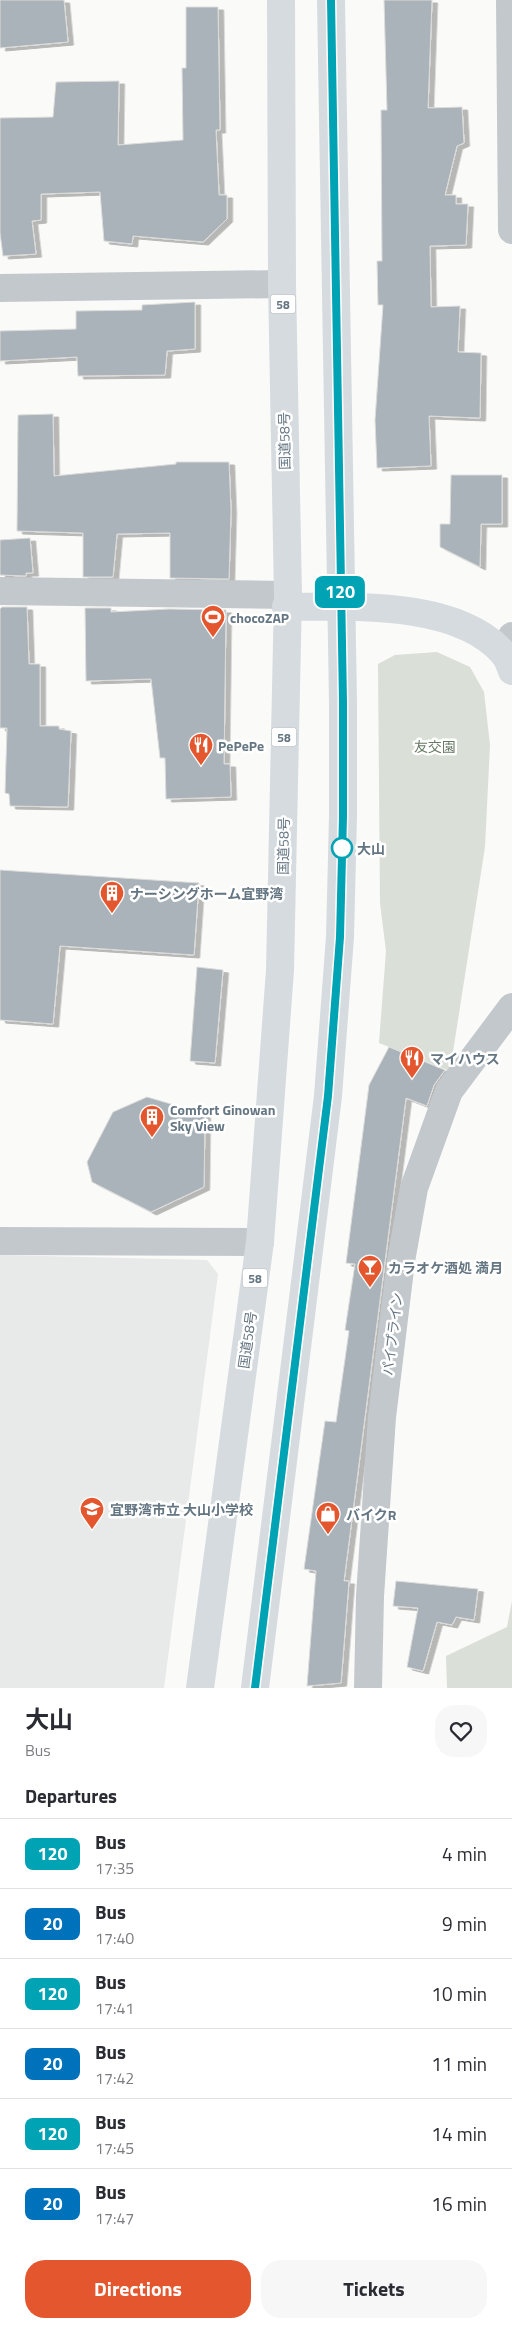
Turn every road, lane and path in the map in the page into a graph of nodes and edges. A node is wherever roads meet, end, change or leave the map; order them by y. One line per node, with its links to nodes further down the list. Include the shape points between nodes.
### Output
1 (281, 0): 5 (main road, 国道58号 / 58)
2 (331, 0): 9 (main road)
3 (510, 0): 4 (street)
4 (512, 230)
5 (282, 284): 6 (street); 8 (main road, 国道58号 / 58)
6 (0, 288)
7 (0, 591): 8 (street)
8 (287, 601): 9 (main road); 13 (main road, 国道58号 / 58, via 280,970)
9 (340, 607): 10 (main road, via 412,612 454,621); 15 (main road, via 343,816 340,937 328,1096)
10 (510, 654)
11 (512, 1007): 16 (street, パイプライン, via 449,1091 414,1188 400,1261 382,1417 370,1596)
12 (0, 1241): 13 (street)
13 (260, 1242): 14 (main road, 国道58号 / 58)
14 (200, 1688)
15 (255, 1688)
16 (368, 1688)

